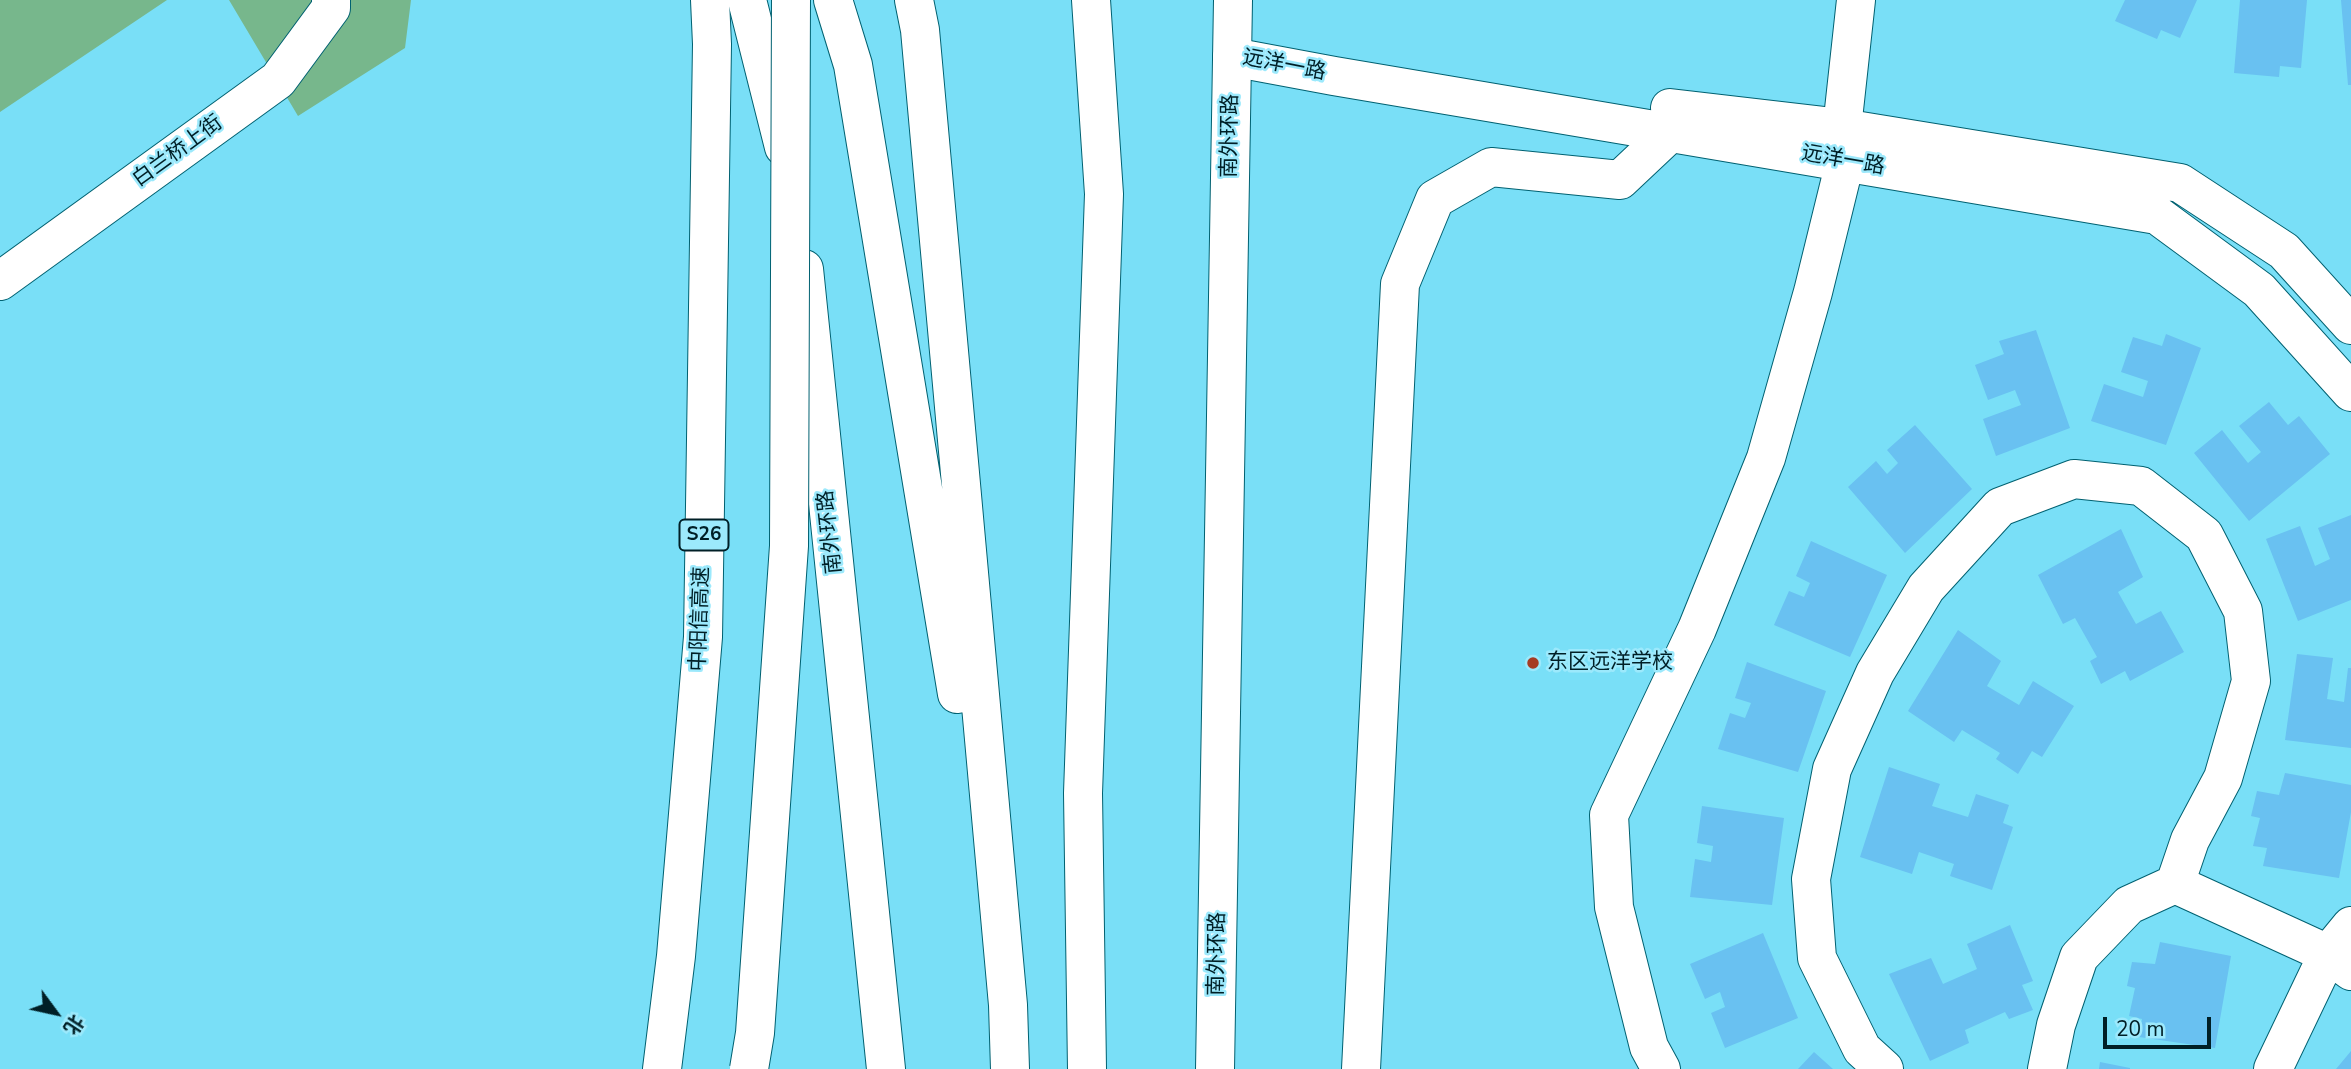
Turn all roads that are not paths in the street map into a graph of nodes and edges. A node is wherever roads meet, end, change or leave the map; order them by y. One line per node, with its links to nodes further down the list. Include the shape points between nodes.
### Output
1 (331, 0): 13 (main road, 白兰桥上街, via 331,8 278,80)
2 (710, 0): 19 (main road, 中阳信高速 / S26, via 703,637)
3 (747, 0): 21 (main road, 南外环路, via 797,199)
4 (791, 0): 20 (main road, bridge, via 789,547)
5 (834, 0): 18 (main road, via 853,65)
6 (914, 0): 18 (main road)
7 (1091, 0): 23 (main road, via 1104,194 1083,793)
8 (1233, 0): 10 (main road, 南外环路)
9 (1856, 0): 12 (main road)
10 (1232, 57): 11 (main road, 远洋一路); 12 (main road, 远洋一路); 24 (main road, 南外环路)
11 (1671, 132): 12 (main road, 远洋一路); 25 (main road, via 1620,180 1491,167 1457,186 1435,199 1400,284)
12 (1843, 145): 14 (main road, 远洋一路, via 2180,183 2284,250); 15 (main road, 远洋一路, via 2157,215 2259,290); 26 (main road, via 1813,292 1766,458 1697,629 1609,815 1614,907 1649,1047)
13 (0, 281)
14 (2351, 325)
15 (2351, 391)
16 (2175, 884): 17 (main road); 27 (main road, via 2190,840 2223,778 2251,681 2243,611 2204,535 2141,486 2074,479 2000,507 1926,588 1875,673 1832,769 1811,879 1817,958 1862,1049); 28 (main road, via 2129,905 2079,957)
17 (2343, 950): 29 (main road)
18 (1009, 1005): 22 (main road)
19 (662, 1069)
20 (749, 1069)
21 (886, 1069)
22 (1010, 1069)
23 (1087, 1069)
24 (1215, 1069)
25 (1361, 1069)
26 (1661, 1069)
27 (1884, 1069)
28 (2047, 1069)
29 (2273, 1069)

